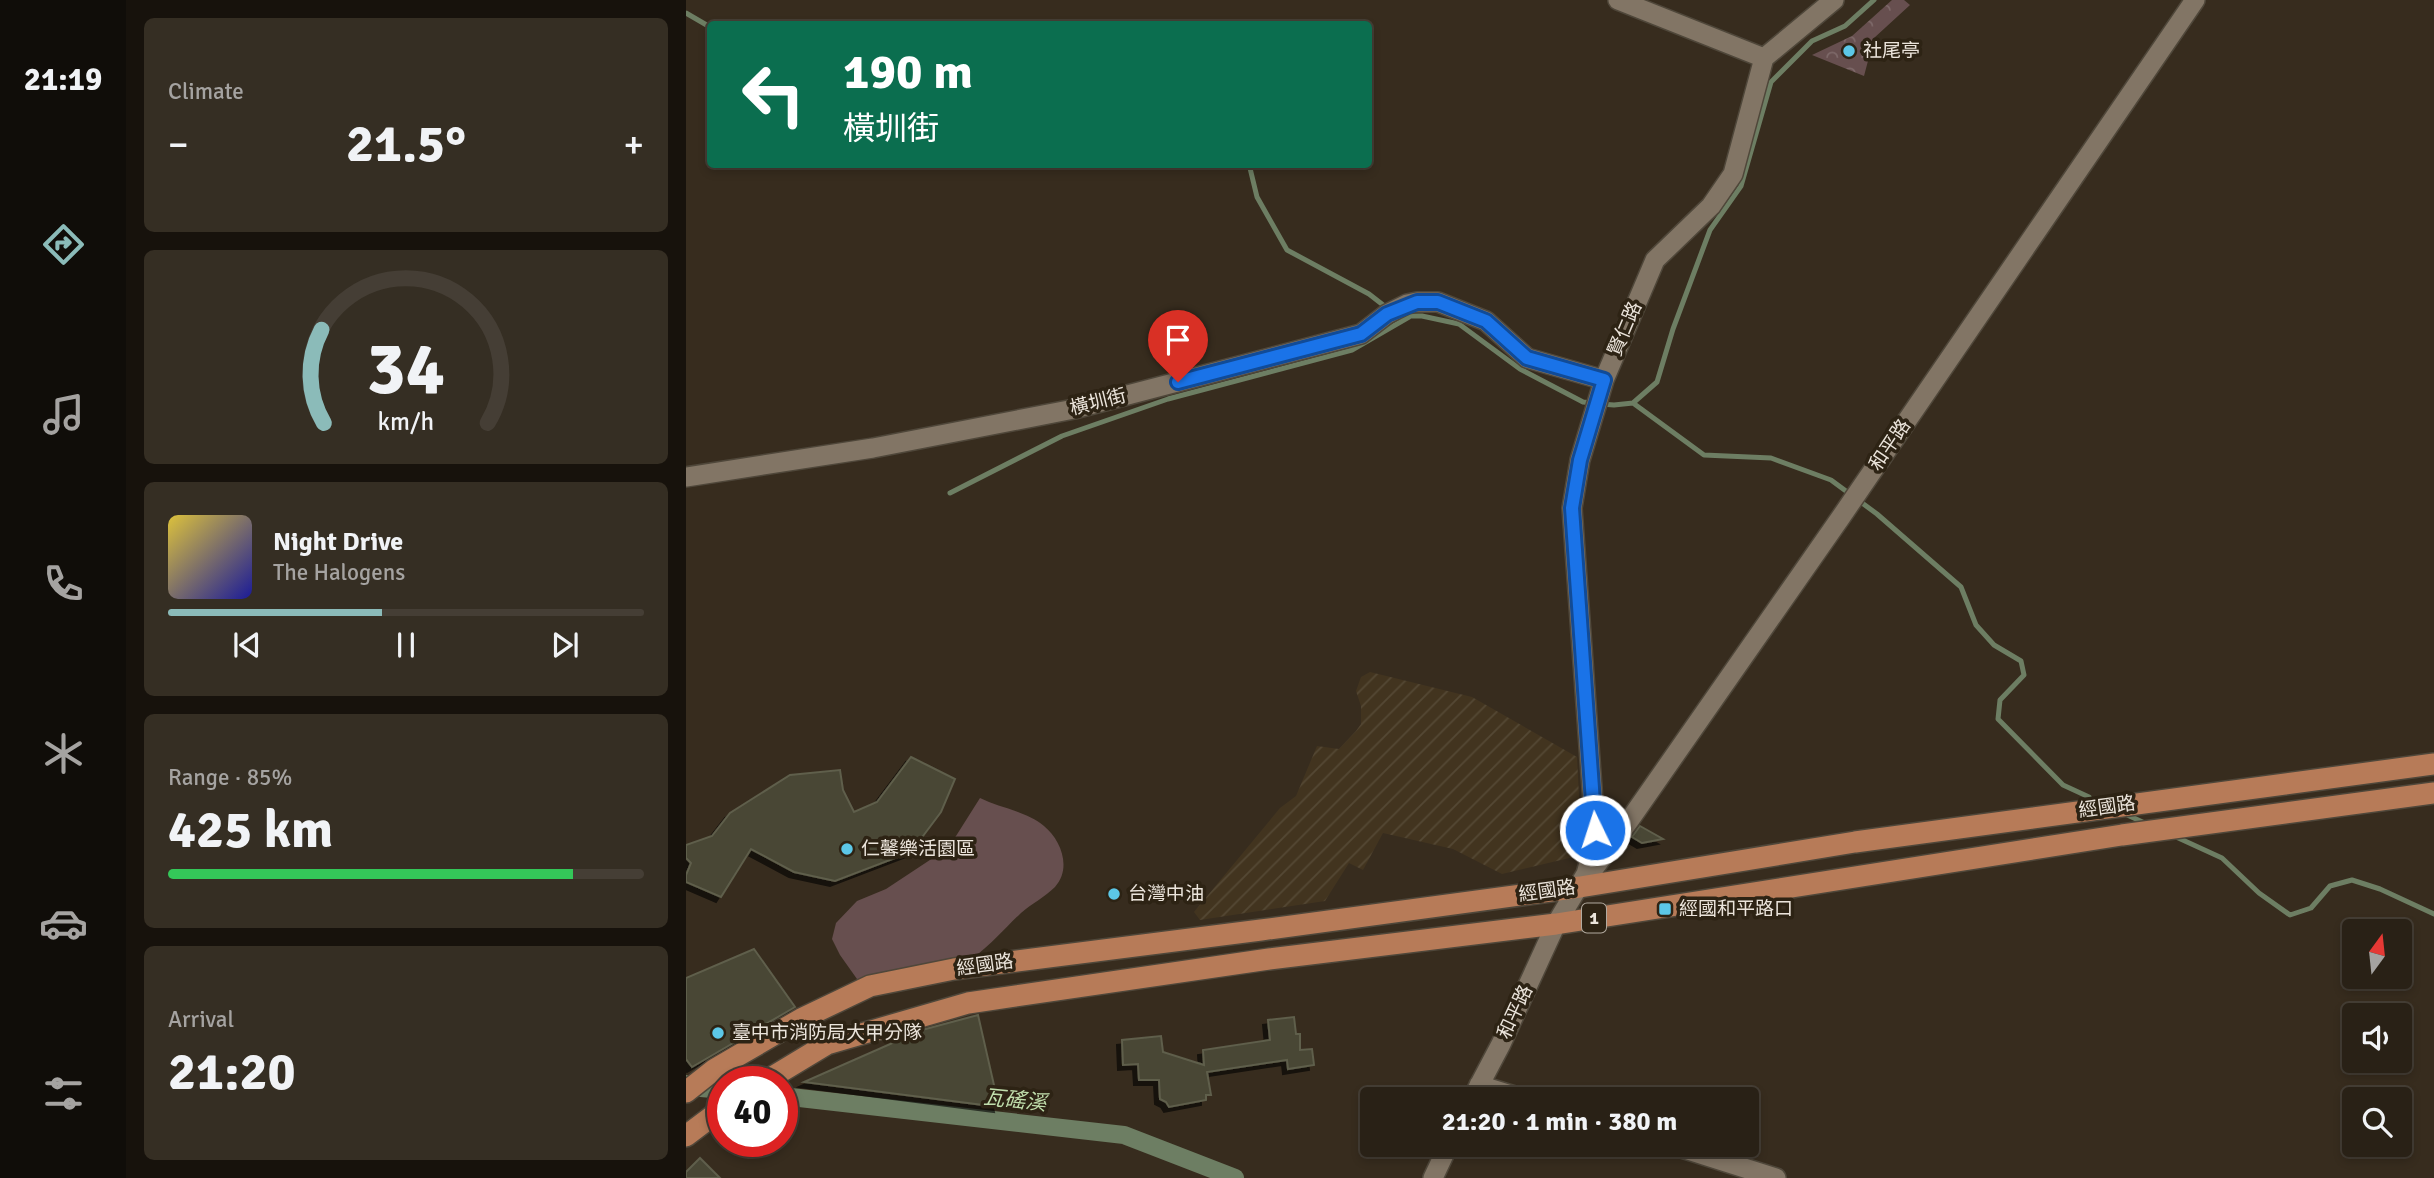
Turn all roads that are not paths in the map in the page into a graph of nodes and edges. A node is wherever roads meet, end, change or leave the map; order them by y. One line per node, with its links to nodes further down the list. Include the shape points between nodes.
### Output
1 (1618, 0): 4 (street)
2 (1834, 0): 4 (street)
3 (2195, 0): 9 (street, 和平路, via 1865,483)
4 (1764, 58): 5 (street, 賢仁路, via 1733,174 1711,206 1655,260)
5 (1604, 380): 6 (street, 橫圳街, via 1527,358 1486,321 1438,302 1417,302 1387,314 1361,334 1074,408 873,448); 9 (street, 賢仁路, via 1580,460 1572,508 1595,830)
6 (686, 477)
7 (2434, 764): 9 (main road, 經國路 / 1, via 1855,842)
8 (2434, 793): 10 (main road, 經國路 / 1, via 2122,835)
9 (1580, 887): 10 (street, 賢仁路); 13 (main road, 經國路 / 1, via 967,967 870,986 801,1019 715,1069)
10 (1556, 924): 11 (main road, 經國路 / 1, via 1269,959 968,1003 827,1044); 12 (street, 和平路)
11 (790, 1066)
12 (1478, 1087)
13 (686, 1092)
14 (707, 1120): 15 (main road)
15 (686, 1136)
16 (1443, 1157): 18 (street)
17 (1710, 1157): 19 (street)
18 (1433, 1178)
19 (1776, 1178)

